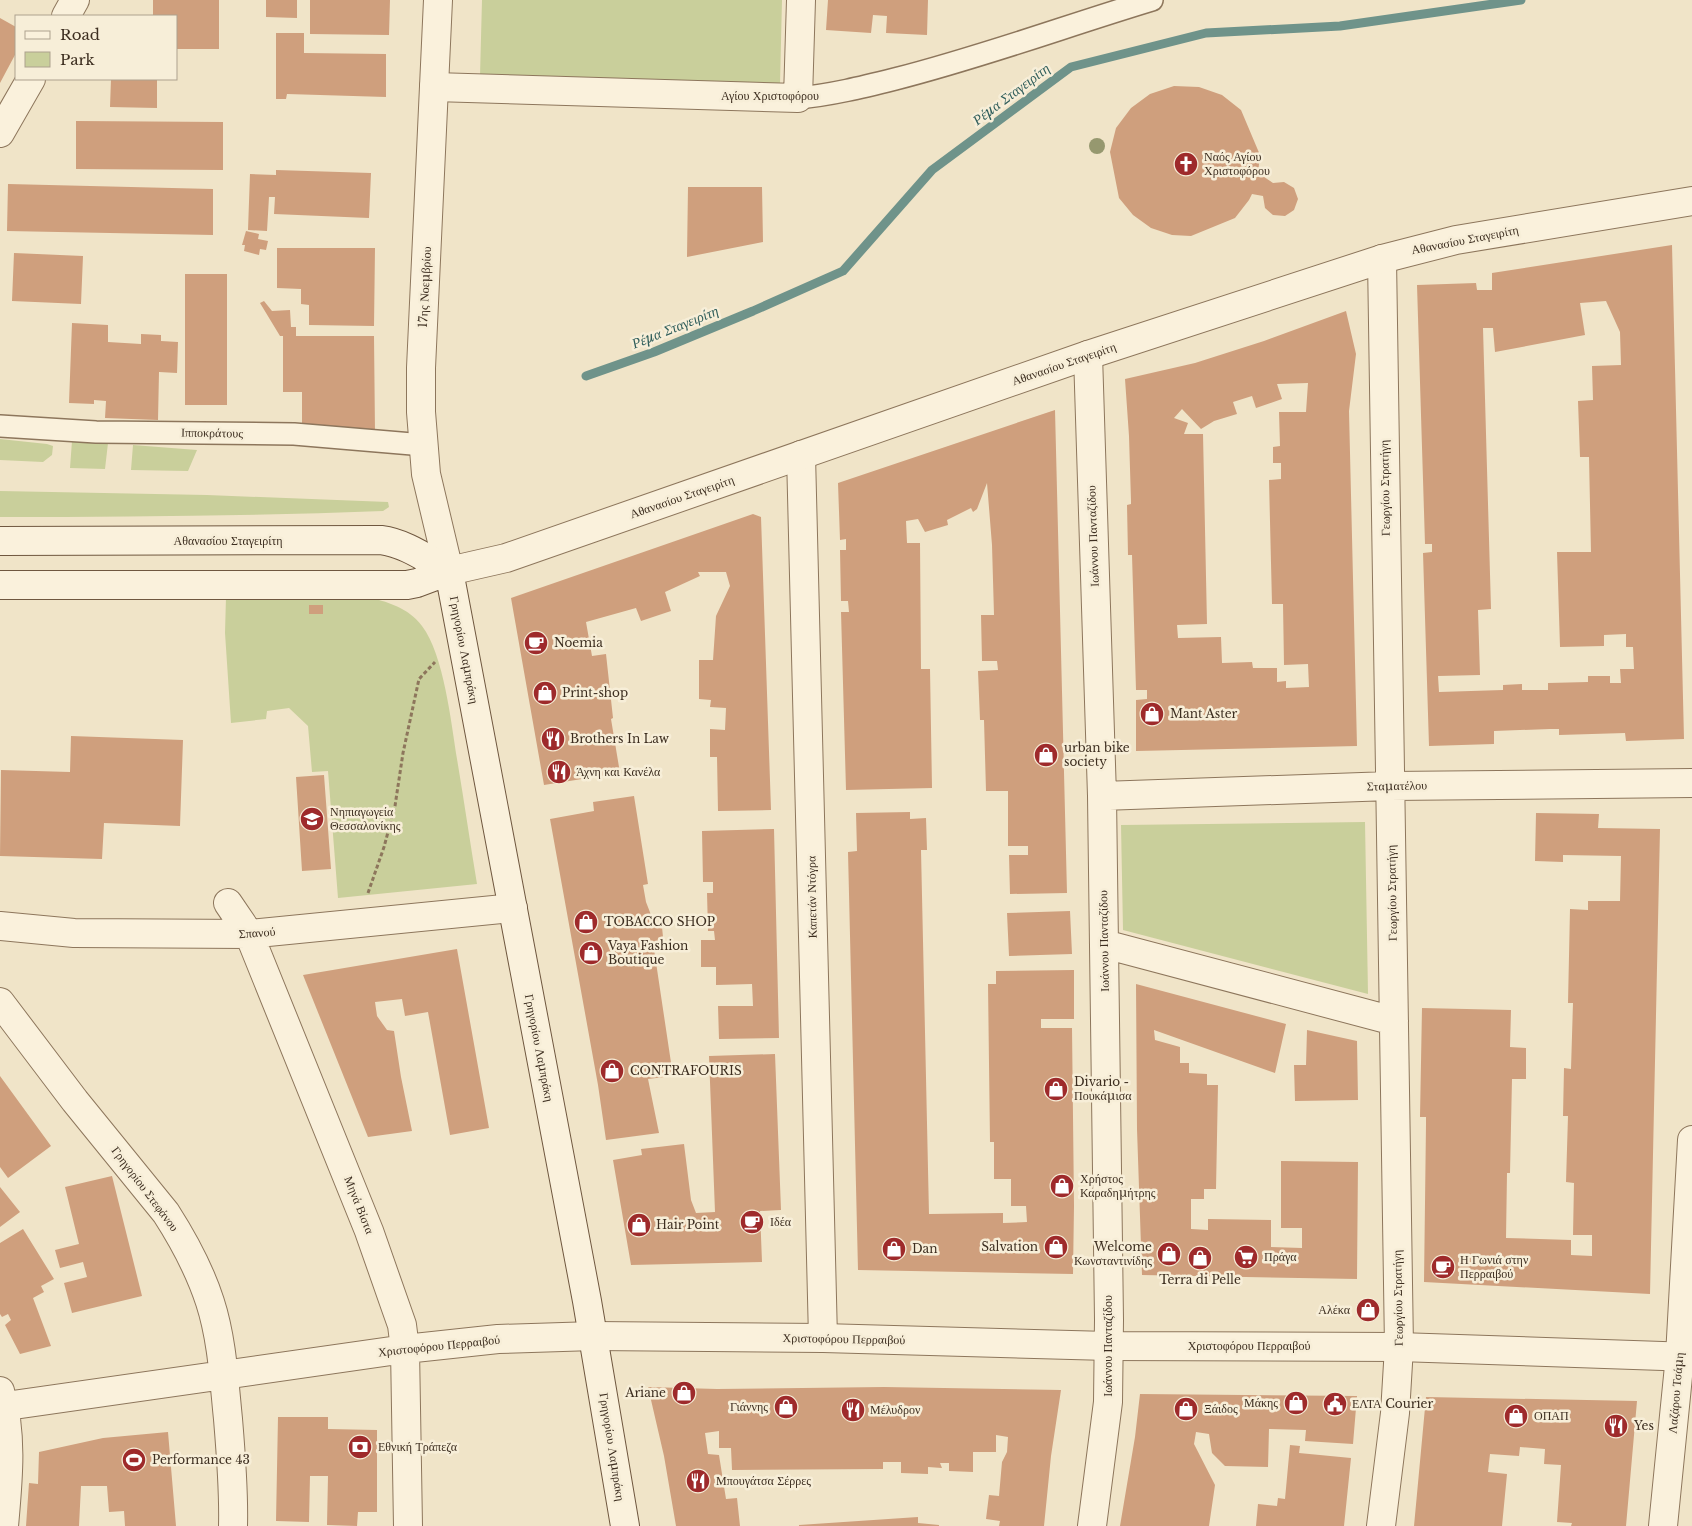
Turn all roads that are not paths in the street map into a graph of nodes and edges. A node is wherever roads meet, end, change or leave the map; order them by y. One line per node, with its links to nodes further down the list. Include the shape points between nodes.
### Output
1 (75, 0): 5 (street)
2 (438, 0): 7 (street, 17ης Νοεμβρίου)
3 (801, 0): 8 (street)
4 (1152, 0): 8 (street, Αγίου Χριστοφόρου, via 919,73 828,95)
5 (67, 15)
6 (30, 80): 9 (street)
7 (434, 87): 8 (street, Αγίου Χριστοφόρου); 14 (street, 17ης Νοεμβρίου, via 421,368)
8 (798, 98)
9 (0, 133)
10 (1692, 201): 11 (street, Αθανασίου Σταγειρίτη, via 1456,240)
11 (1382, 259): 12 (street, Αθανασίου Σταγειρίτη); 20 (street, Γεωργίου Στρατήγη)
12 (1088, 355): 15 (street, Αθανασίου Σταγειρίτη); 21 (street, Ιωάννου Πανταζίδου)
13 (0, 426): 14 (street, Ιπποκράτους, via 96,432 294,434)
14 (424, 445): 17 (street, 17ης Νοεμβρίου, via 427,484)
15 (801, 455): 17 (street, Αθανασίου Σταγειρίτη, via 506,558); 31 (street, Καπετάν Ντόγρα)
16 (0, 541): 17 (street, Αθανασίου Σταγειρίτη, via 380,540 406,548)
17 (448, 571): 18 (street, Αθανασίου Σταγειρίτη, via 407,585); 23 (street, Γρηγορίου Λαμπράκη)
18 (0, 585)
19 (1692, 783): 20 (street, Σταματέλου)
20 (1390, 786): 21 (street, Σταματέλου); 28 (street, Γεωργίου Στρατήγη)
21 (1102, 796): 26 (street, Ιωάννου Πανταζίδου)
22 (228, 903): 25 (street, Μηνά Βίστα)
23 (513, 908): 25 (street, Σπανού); 30 (street, Γρηγορίου Λαμπράκη)
24 (0, 926): 25 (street, Σπανού, via 92,934)
25 (249, 934): 34 (street, Μηνά Βίστα, via 370,1231 402,1325)
26 (1104, 944): 28 (street); 32 (street, Ιωάννου Πανταζίδου)
27 (0, 1002): 36 (street, Γρηγορίου Στεφάνου, via 178,1232 210,1303)
28 (1394, 1021): 33 (street, Γεωργίου Στρατήγη)
29 (1692, 1140): 35 (street, Λαζάρου Τσάμη)
30 (594, 1336): 31 (street, Χριστοφόρου Περραιβού); 34 (street, Χριστοφόρου Περραιβού, via 516,1338); 41 (street, Γρηγορίου Λαμπράκη)
31 (823, 1338): 32 (street, Χριστοφόρου Περραιβού)
32 (1108, 1346): 33 (street, Χριστοφόρου Περραιβού); 42 (street, Ιωάννου Πανταζίδου, via 1108,1402)
33 (1399, 1347): 35 (street, Χριστοφόρου Περραιβού); 43 (street, Γεωργίου Στρατήγη, via 1395,1413)
34 (405, 1349): 36 (street, Χριστοφόρου Περραιβού); 40 (street, Μηνά Βίστα)
35 (1686, 1356): 44 (street, Λαζάρου Τσάμη)
36 (224, 1375): 37 (street, Χριστοφόρου Περραιβού); 39 (street, Γρηγορίου Στεφάνου, via 233,1482)
37 (1, 1401): 38 (street, via 8,1430)
38 (4, 1526)
39 (233, 1526)
40 (408, 1526)
41 (626, 1526)
42 (1092, 1526)
43 (1381, 1526)
44 (1663, 1526)

